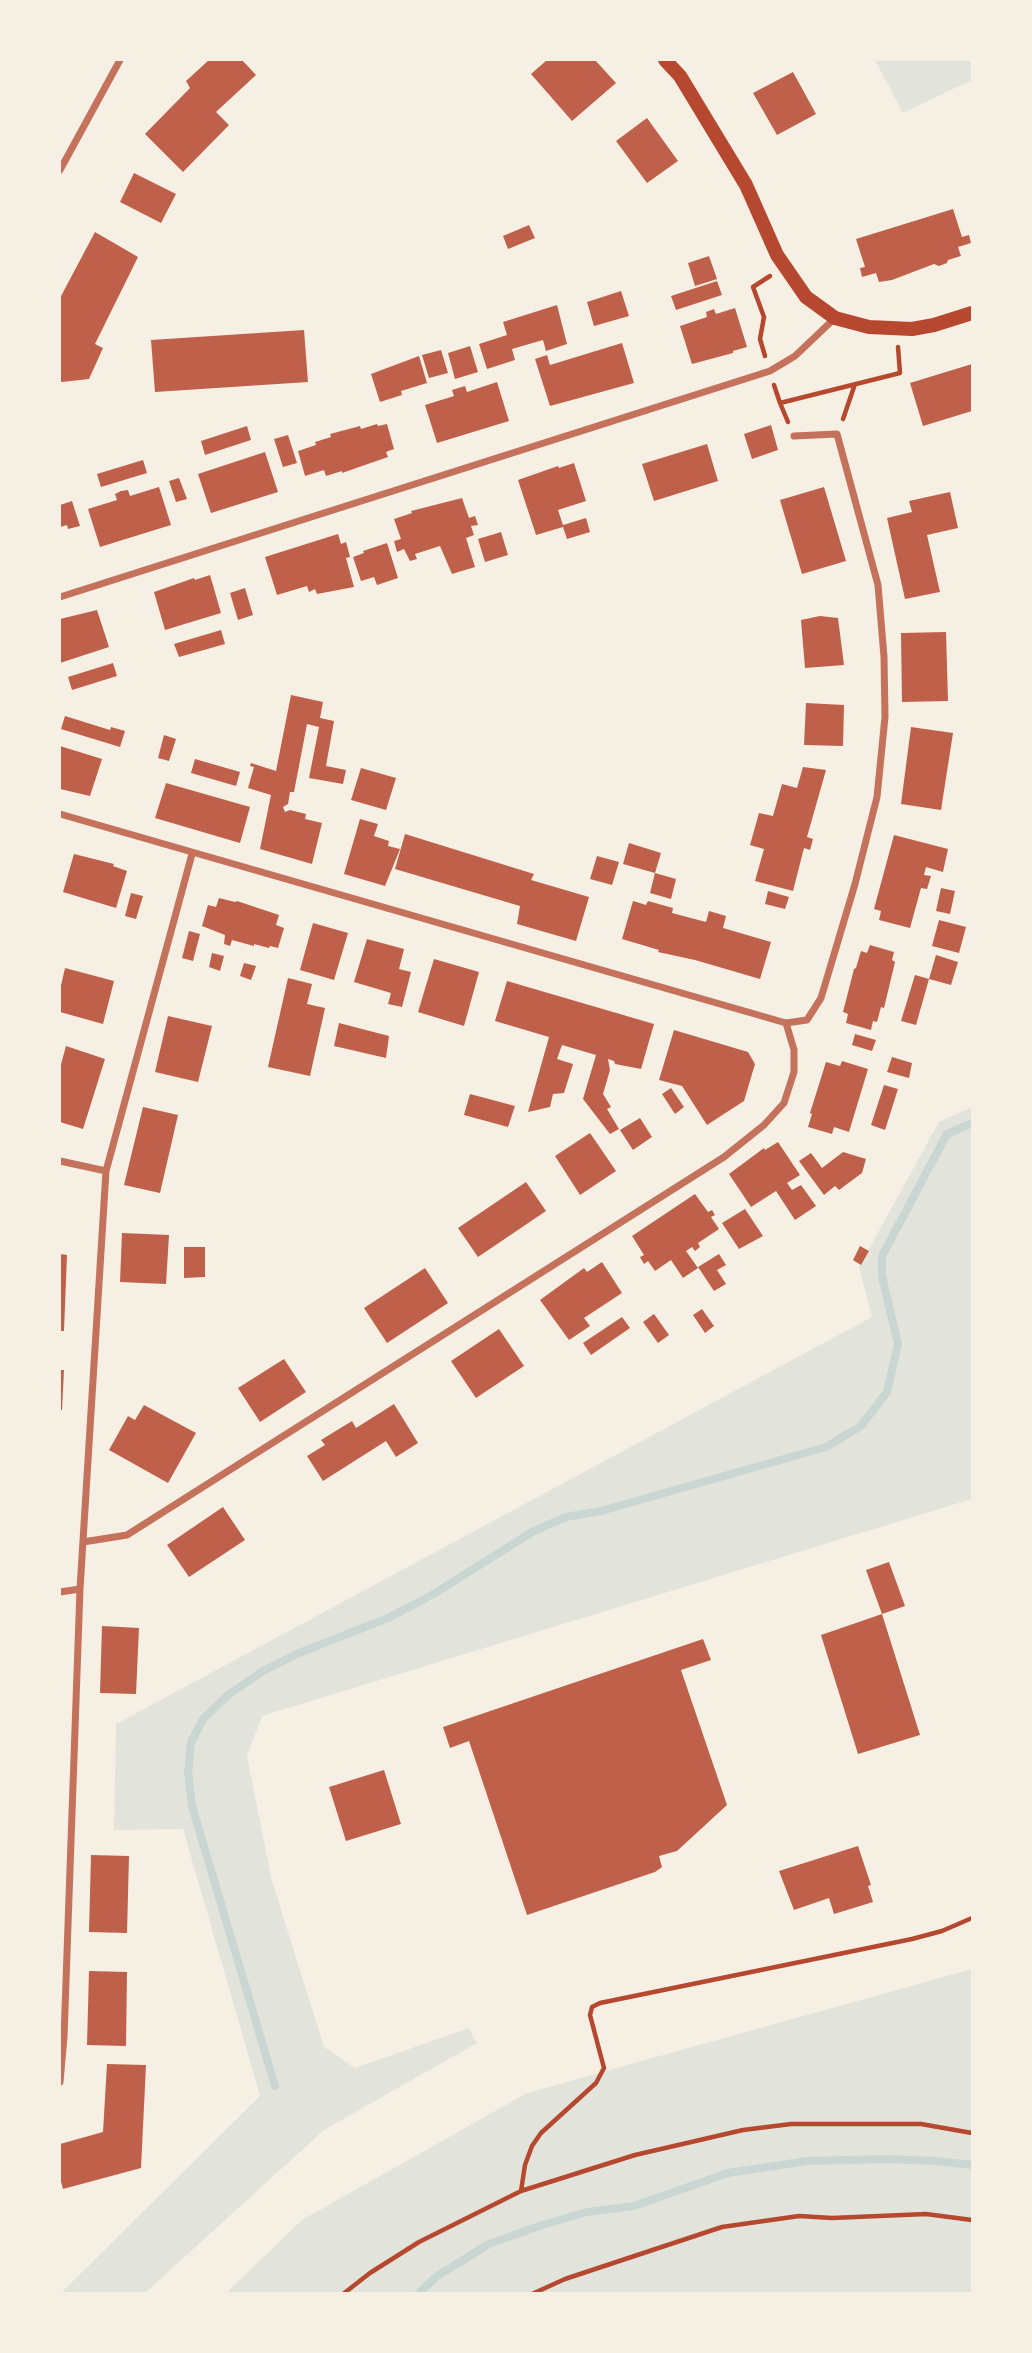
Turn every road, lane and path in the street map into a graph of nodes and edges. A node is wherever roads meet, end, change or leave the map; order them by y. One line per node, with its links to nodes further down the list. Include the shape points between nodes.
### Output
1 (120, 60): 3 (street)
2 (665, 60): 5 (main road, via 680,76 746,185 784,268 806,297)
3 (60, 170)
4 (972, 313): 5 (main road, via 912,330 869,327)
5 (835, 318): 9 (street, via 795,356 769,371)
6 (856, 383): 7 (path)
7 (837, 435): 8 (street); 12 (street, via 878,585 885,717 877,797 821,998 807,1020)
8 (794, 436)
9 (60, 597)
10 (60, 814): 11 (street)
11 (192, 854): 12 (street); 14 (street)
12 (786, 1023): 15 (street, via 794,1050 794,1072 784,1103 724,1157 127,1535)
13 (60, 1161): 14 (street)
14 (106, 1171): 15 (street)
15 (83, 1542): 16 (street)
16 (80, 1589): 17 (street); 19 (street)
17 (60, 1592)
18 (972, 1918): 21 (path, via 912,1939 592,2007 590,2015 604,2068 596,2083 537,2139 525,2165)
19 (60, 2082)
20 (972, 2133): 21 (path, via 921,2124 791,2124 743,2130 635,2155)
21 (521, 2191): 23 (path, via 419,2242)
22 (972, 2220): 24 (path, via 926,2214 799,2216 722,2227)
23 (343, 2294)
24 (532, 2294)

